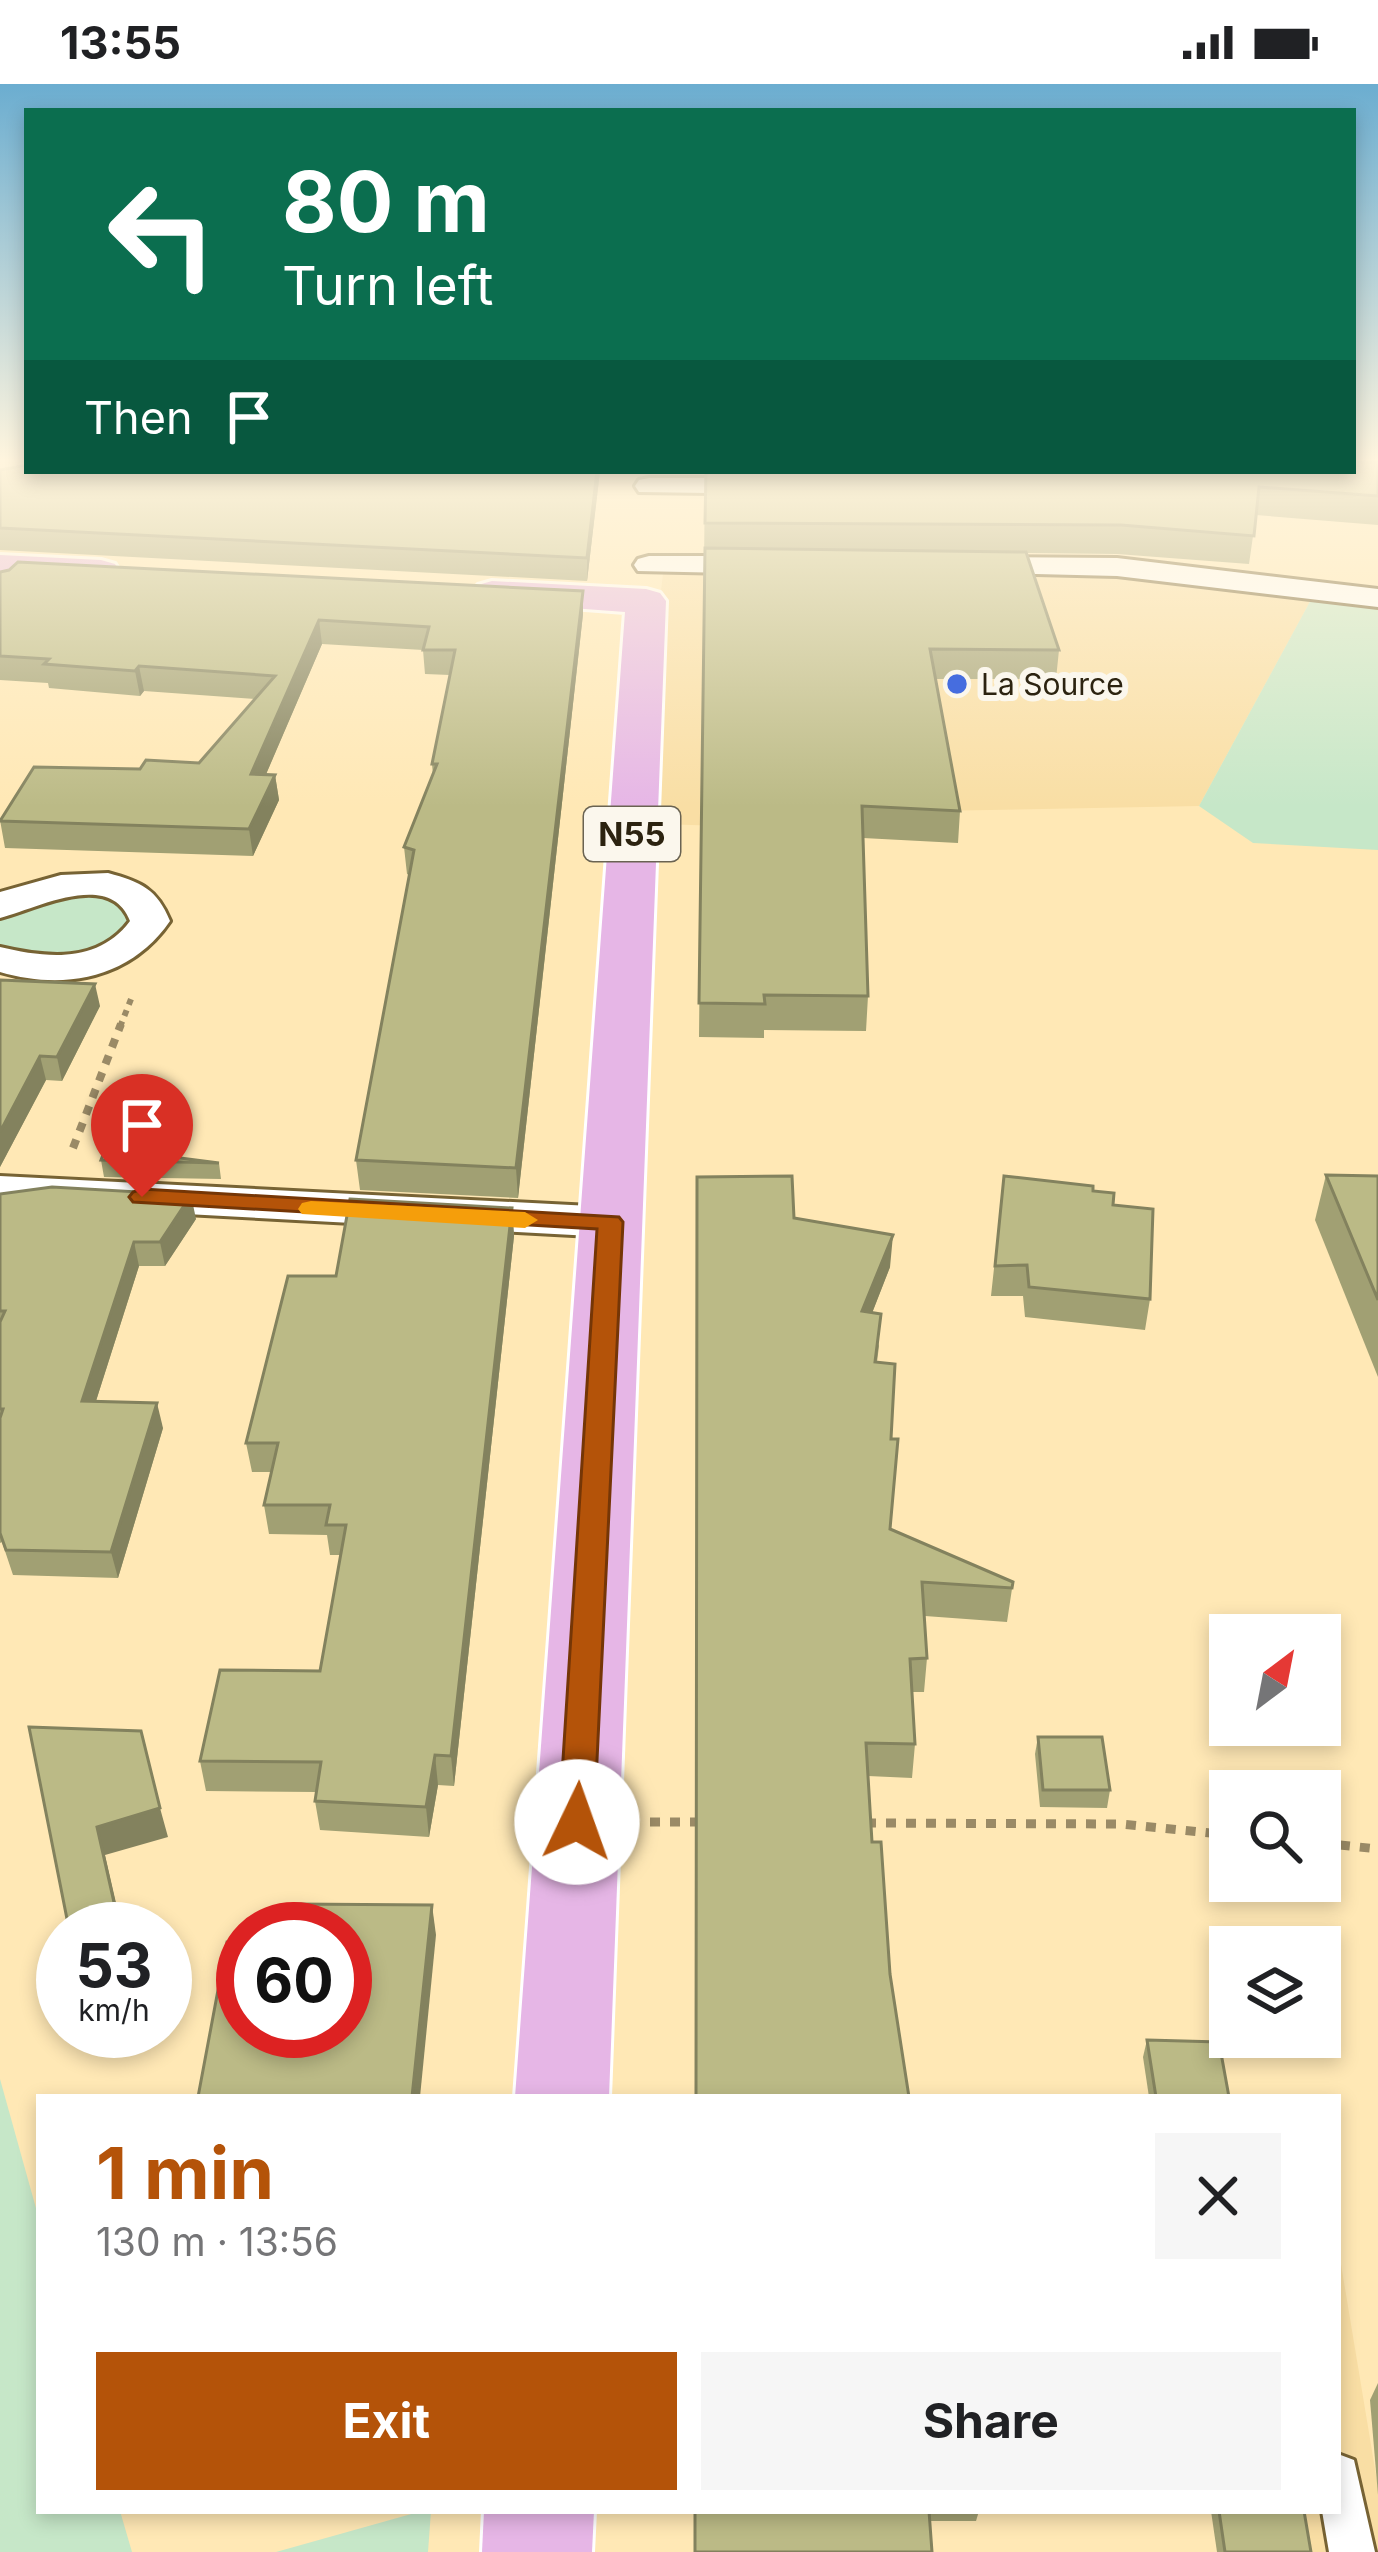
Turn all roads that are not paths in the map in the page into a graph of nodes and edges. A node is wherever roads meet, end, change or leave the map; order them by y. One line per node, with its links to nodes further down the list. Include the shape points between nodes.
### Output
1 (647, 577): 4 (street)
2 (704, 577): 4 (street)
3 (1203, 577): 6 (street)
4 (647, 583): 5 (main road); 10 (main road, N55)
5 (465, 592)
6 (1378, 598)
7 (0, 906): 8 (street, via 73,884 99,885 139,897 150,921 143,935 106,958 55,968)
8 (0, 959)
9 (0, 1190): 10 (street)
10 (610, 1222): 11 (main road, N55)
11 (562, 2094)
12 (1341, 2492): 15 (lane)
13 (539, 2514): 14 (main road)
14 (537, 2552)
15 (1352, 2552)

